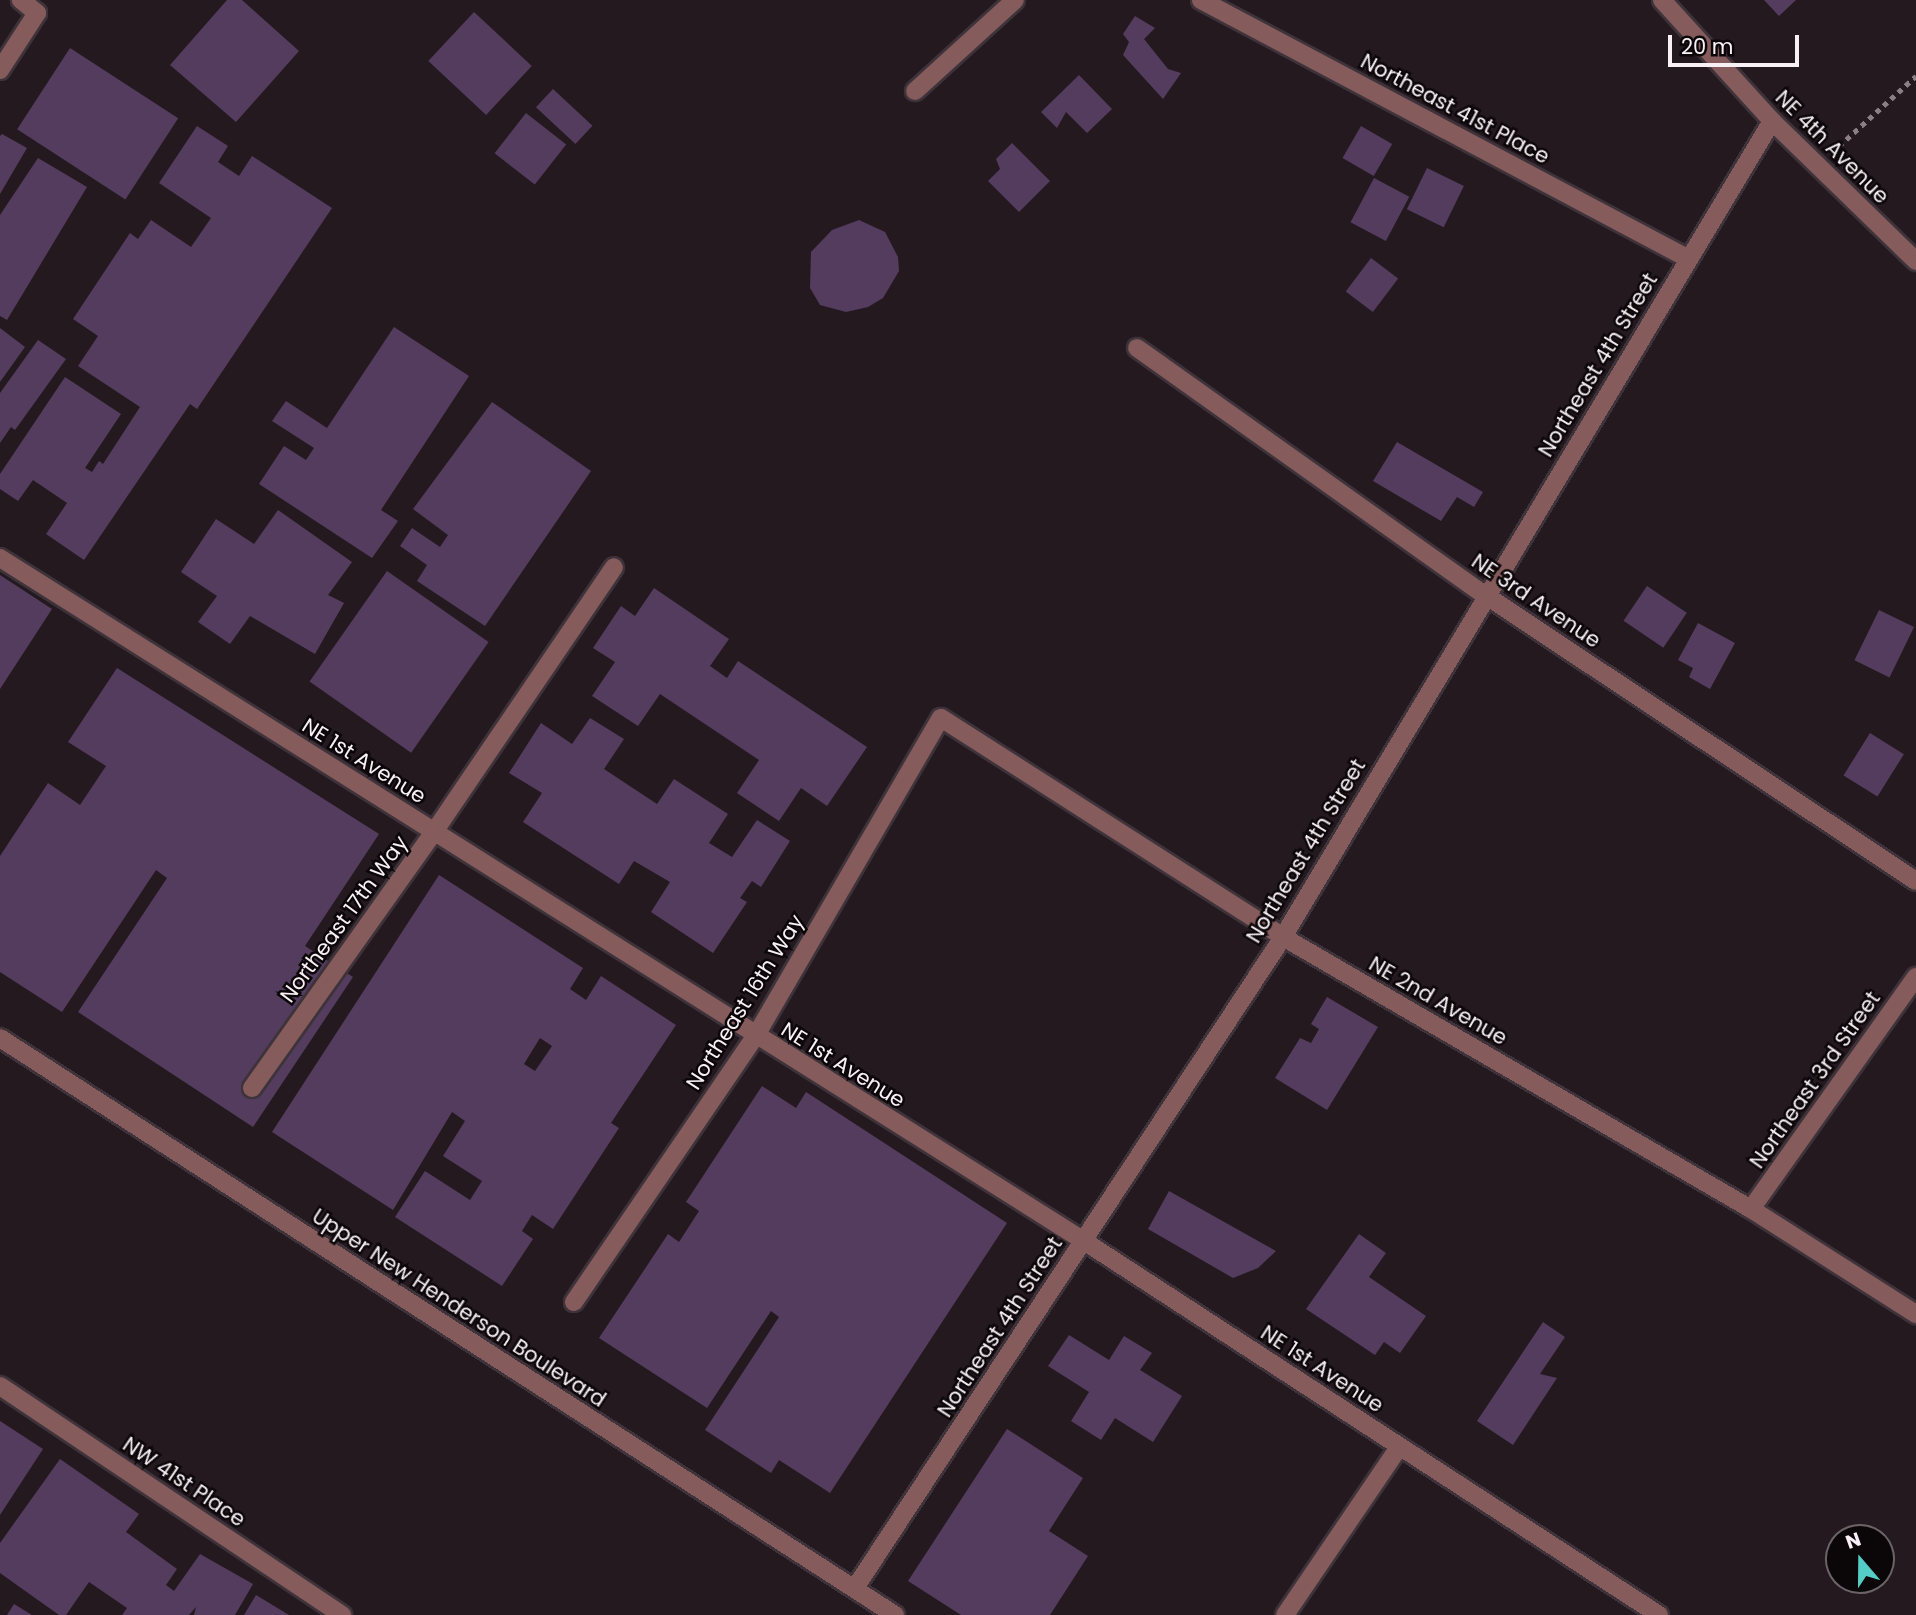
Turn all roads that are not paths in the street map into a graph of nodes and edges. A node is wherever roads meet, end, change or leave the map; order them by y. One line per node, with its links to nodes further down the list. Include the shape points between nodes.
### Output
1 (22, 0): 5 (street, via 37,13)
2 (1015, 0): 6 (street)
3 (1201, 0): 8 (street, Northeast 41st Place)
4 (1662, 0): 7 (street, NE 4th Avenue)
5 (0, 70)
6 (915, 91)
7 (1772, 121): 8 (street, Northeast 4th Street); 9 (street, NE 4th Avenue)
8 (1689, 258): 13 (street, Northeast 4th Street)
9 (1916, 261)
10 (1137, 348): 13 (street, NE 3rd Avenue)
11 (0, 558): 15 (street, NE 1st Avenue)
12 (614, 567): 15 (street, Northeast 17th Way)
13 (1485, 596): 16 (street, NE 3rd Avenue); 17 (street, Northeast 4th Street)
14 (941, 718): 17 (street, NE 2nd Avenue); 19 (street, Northeast 16th Way)
15 (434, 832): 19 (street, NE 1st Avenue); 21 (street, Northeast 17th Way)
16 (1916, 881)
17 (1283, 937): 22 (street, NE 2nd Avenue); 23 (street, Northeast 4th Street)
18 (1916, 976): 22 (street, Northeast 3rd Street)
19 (755, 1037): 23 (street, NE 1st Avenue); 24 (street, Northeast 16th Way)
20 (0, 1038): 28 (street, Upper New Henderson Boulevard)
21 (251, 1087)
22 (1751, 1209): 25 (street, NE 2nd Avenue)
23 (1084, 1241): 27 (street, NE 1st Avenue); 28 (street, Northeast 4th Street)
24 (574, 1301)
25 (1916, 1314)
26 (0, 1386): 29 (street, NW 41st Place)
27 (1399, 1447): 31 (street); 32 (street, NE 1st Avenue)
28 (855, 1588): 30 (street, Upper New Henderson Boulevard)
29 (342, 1615)
30 (895, 1615)
31 (1285, 1615)
32 (1659, 1615)

